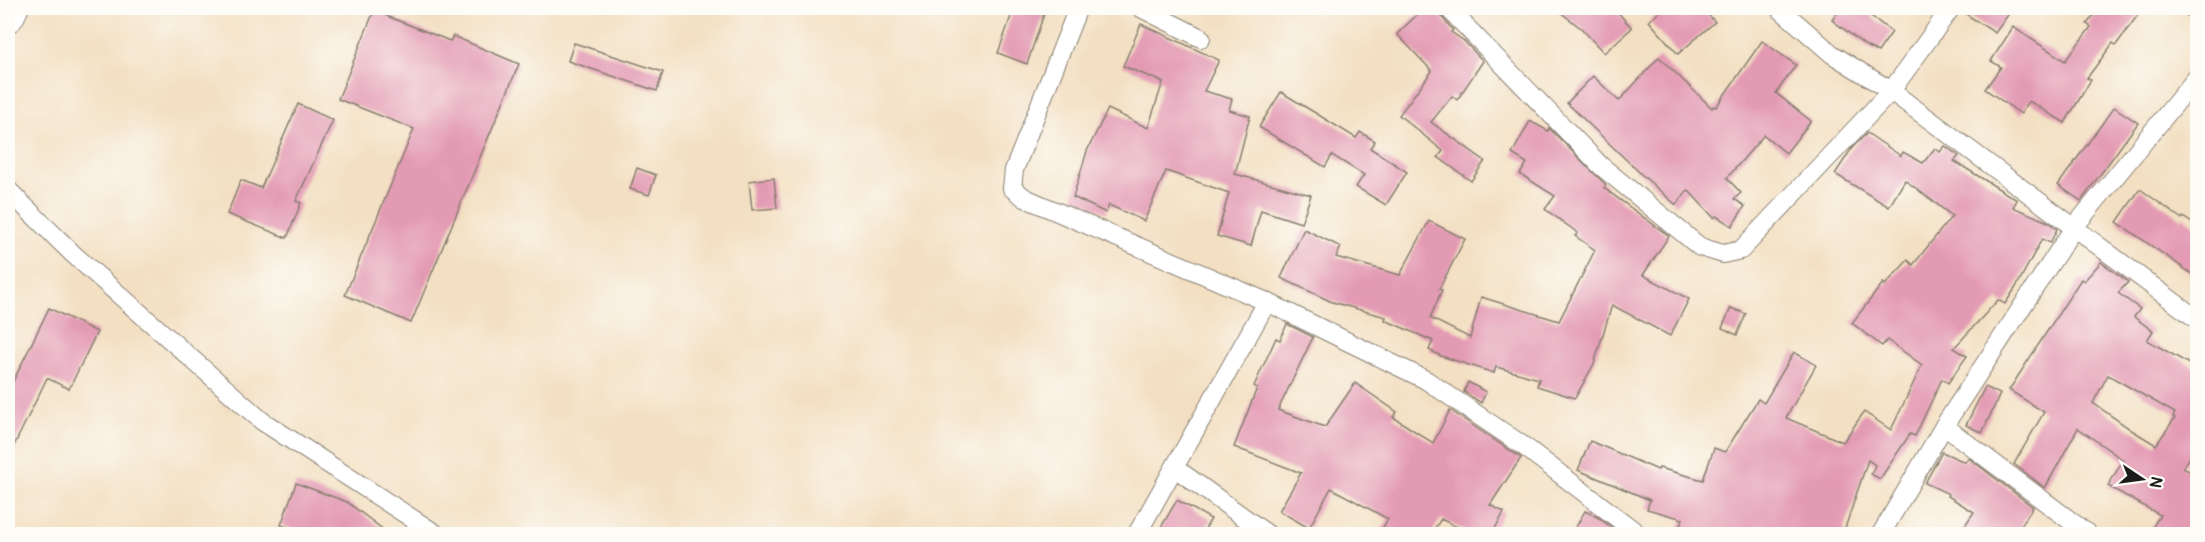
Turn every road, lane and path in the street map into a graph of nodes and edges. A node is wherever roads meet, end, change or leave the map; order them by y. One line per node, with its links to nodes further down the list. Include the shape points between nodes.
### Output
1 (12, 8): 9 (highway)
2 (1078, 8): 15 (street, via 1014,170 1012,188 1024,198)
3 (1141, 8): 10 (street)
4 (1448, 8): 12 (street, via 1600,166 1700,247 1723,254 1741,250)
5 (1779, 8): 12 (street, via 1832,54)
6 (1951, 8): 12 (street)
7 (2192, 8): 8 (street)
8 (2198, 12)
9 (8, 16)
10 (1201, 38)
11 (2198, 76): 14 (street)
12 (1891, 91): 14 (street)
13 (8, 190): 19 (street, via 73,254 262,421)
14 (2075, 226): 16 (street); 17 (street)
15 (1267, 302): 18 (street); 22 (street, via 1426,380 1525,447)
16 (2198, 320)
17 (1944, 426): 23 (street); 24 (street)
18 (1175, 468): 20 (street); 21 (street)
19 (436, 534)
20 (1137, 534)
21 (1267, 534)
22 (1638, 534)
23 (1881, 534)
24 (2088, 534)

